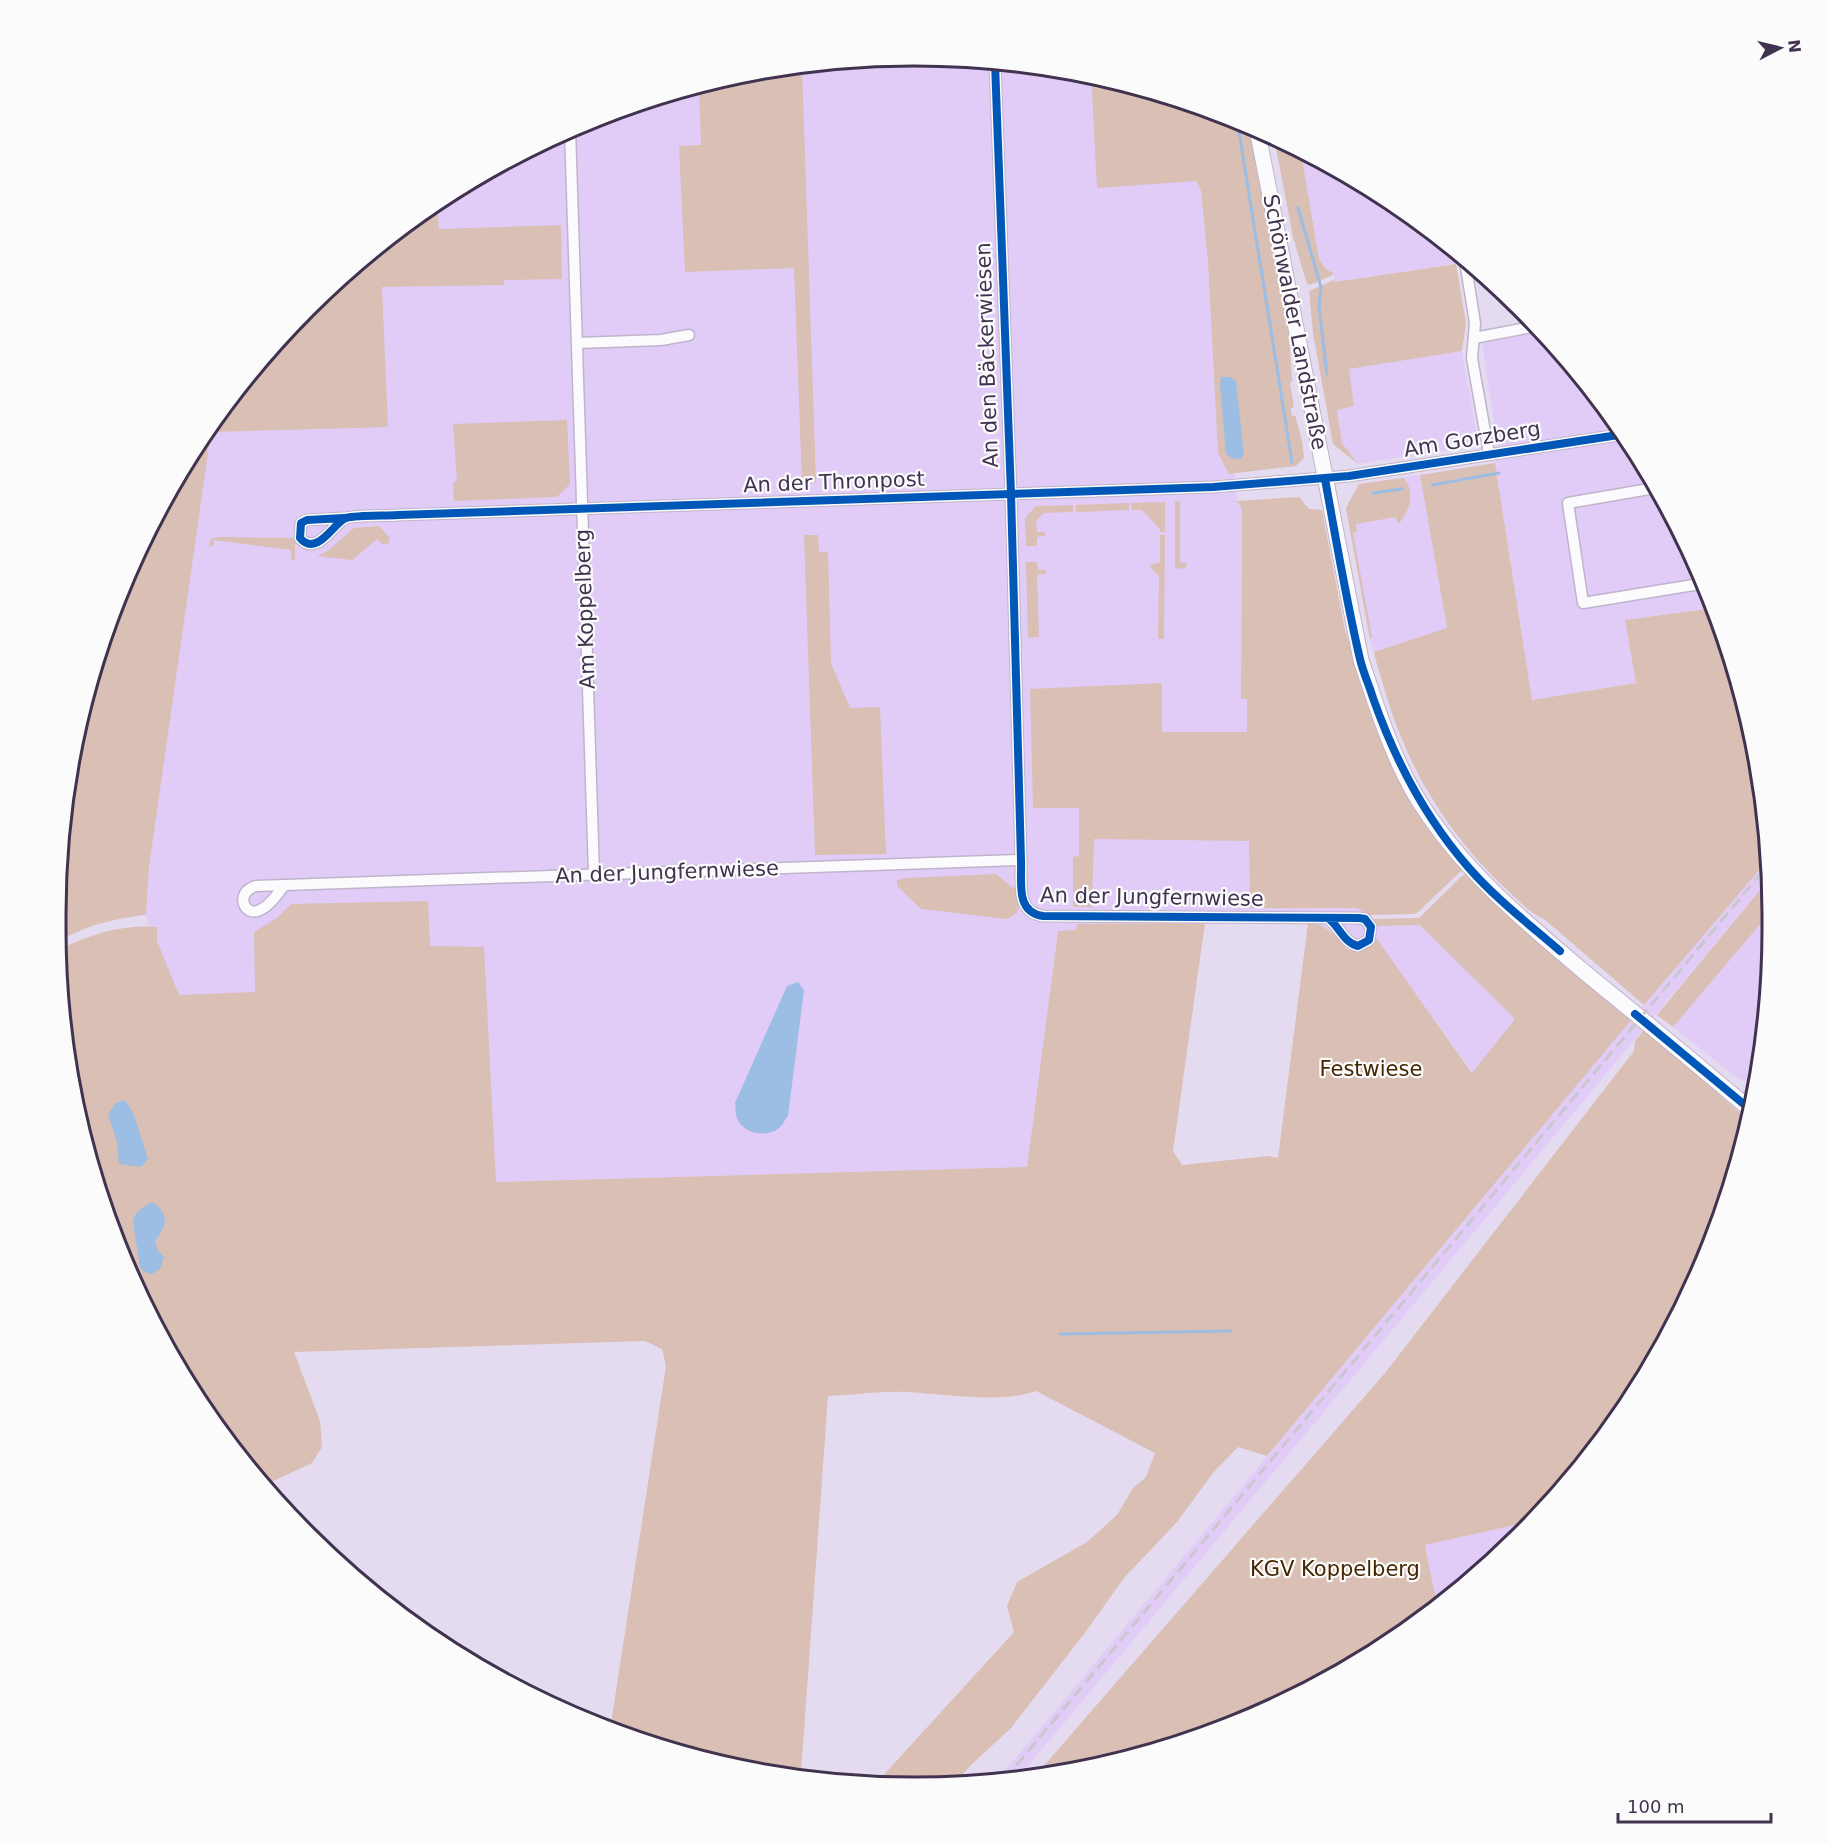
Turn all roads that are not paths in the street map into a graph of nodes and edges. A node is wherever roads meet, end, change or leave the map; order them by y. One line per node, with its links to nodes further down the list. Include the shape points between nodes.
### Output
1 (995, 70): 13 (street, An den Bäckerwiesen)
2 (570, 139): 8 (street, Am Koppelberg)
3 (1259, 140): 11 (main road, Schönwalder Landstraße)
4 (1467, 271): 7 (street)
5 (1527, 328): 7 (street)
6 (688, 335): 8 (street, via 661,340)
7 (1474, 338): 10 (street, via 1472,358)
8 (578, 343): 14 (street, Am Koppelberg)
9 (1614, 436): 10 (street, Am Gorzberg)
10 (1489, 454): 11 (street, Am Gorzberg)
11 (1324, 479): 13 (street, An der Thronpost); 21 (main road, Schönwalder Landstraße, via 1360,660 1397,759 1442,834 1497,897)
12 (1648, 489): 16 (street, via 1568,504 1583,603)
13 (1011, 494): 14 (street, An der Thronpost); 17 (street, An den Bäckerwiesen)
14 (581, 508): 15 (street, An der Thronpost); 18 (street, Am Koppelberg)
15 (344, 519)
16 (1694, 582)
17 (1021, 860): 18 (street, An der Jungfernwiese); 20 (street, An der Jungfernwiese, via 1023,900 1036,915)
18 (594, 874): 19 (street, An der Jungfernwiese)
19 (284, 886)
20 (1328, 918)
21 (1744, 1103)

